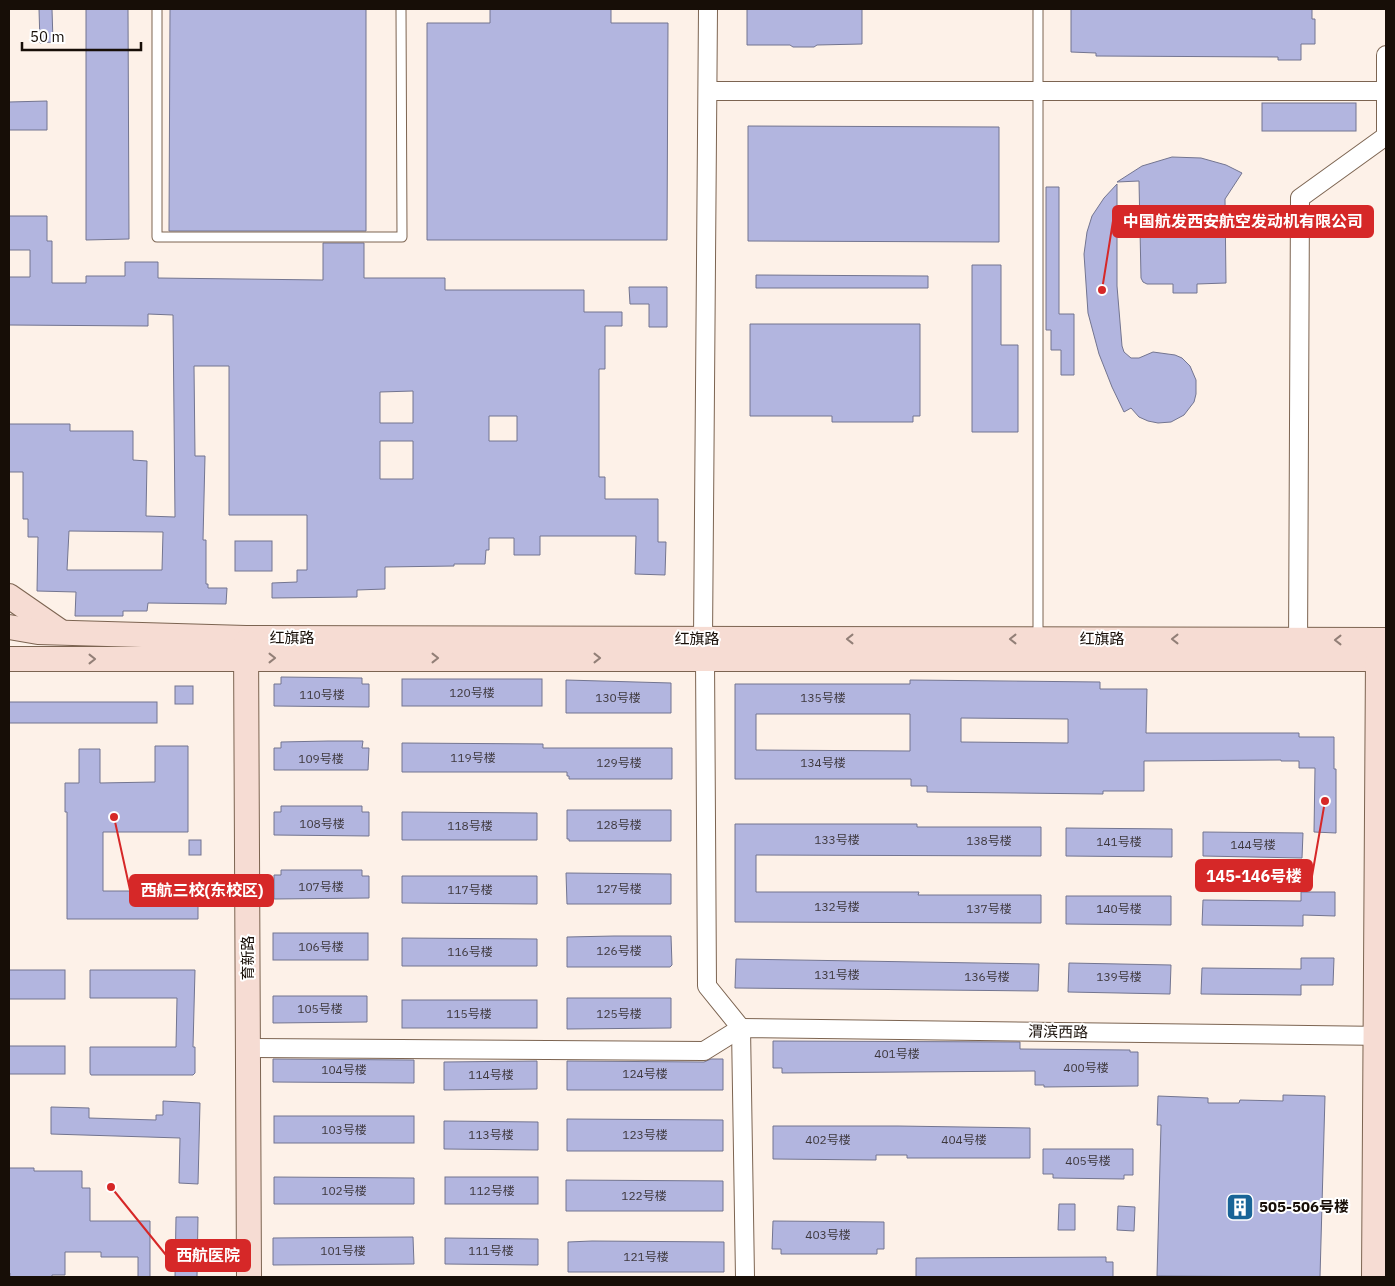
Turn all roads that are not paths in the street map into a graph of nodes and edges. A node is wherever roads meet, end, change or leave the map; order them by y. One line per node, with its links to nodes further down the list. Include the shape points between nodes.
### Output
1 (157, 9): 2 (lane, via 157,237 402,237)
2 (400, 9)
3 (708, 9): 6 (street)
4 (1038, 9): 7 (lane)
5 (1386, 55): 8 (street)
6 (709, 91): 7 (street); 15 (street)
7 (1038, 91): 8 (street); 13 (lane)
8 (1386, 91): 9 (street)
9 (1386, 136): 16 (street, via 1300,198)
10 (9, 596): 12 (main road)
11 (9, 627): 12 (main road, 红旗路)
12 (61, 632): 14 (main road, 红旗路); 19 (main road)
13 (1038, 639): 15 (main road, 红旗路, one-way to 15); 16 (main road, 红旗路, one-way to 13)
14 (246, 648): 15 (main road, 红旗路); 19 (main road, 红旗路, one-way to 14); 22 (main road, 育新路)
15 (704, 649): 16 (main road, 红旗路); 20 (street, via 707,986)
16 (1298, 649): 17 (main road, 红旗路)
17 (1384, 653): 21 (main road)
18 (9, 659): 19 (main road, 红旗路)
19 (60, 659)
20 (741, 1028): 21 (street, 渭滨西路); 22 (street, via 704,1050); 24 (street)
21 (1381, 1036): 25 (main road)
22 (248, 1048): 23 (main road, 育新路)
23 (249, 1277)
24 (745, 1277)
25 (1374, 1277)

